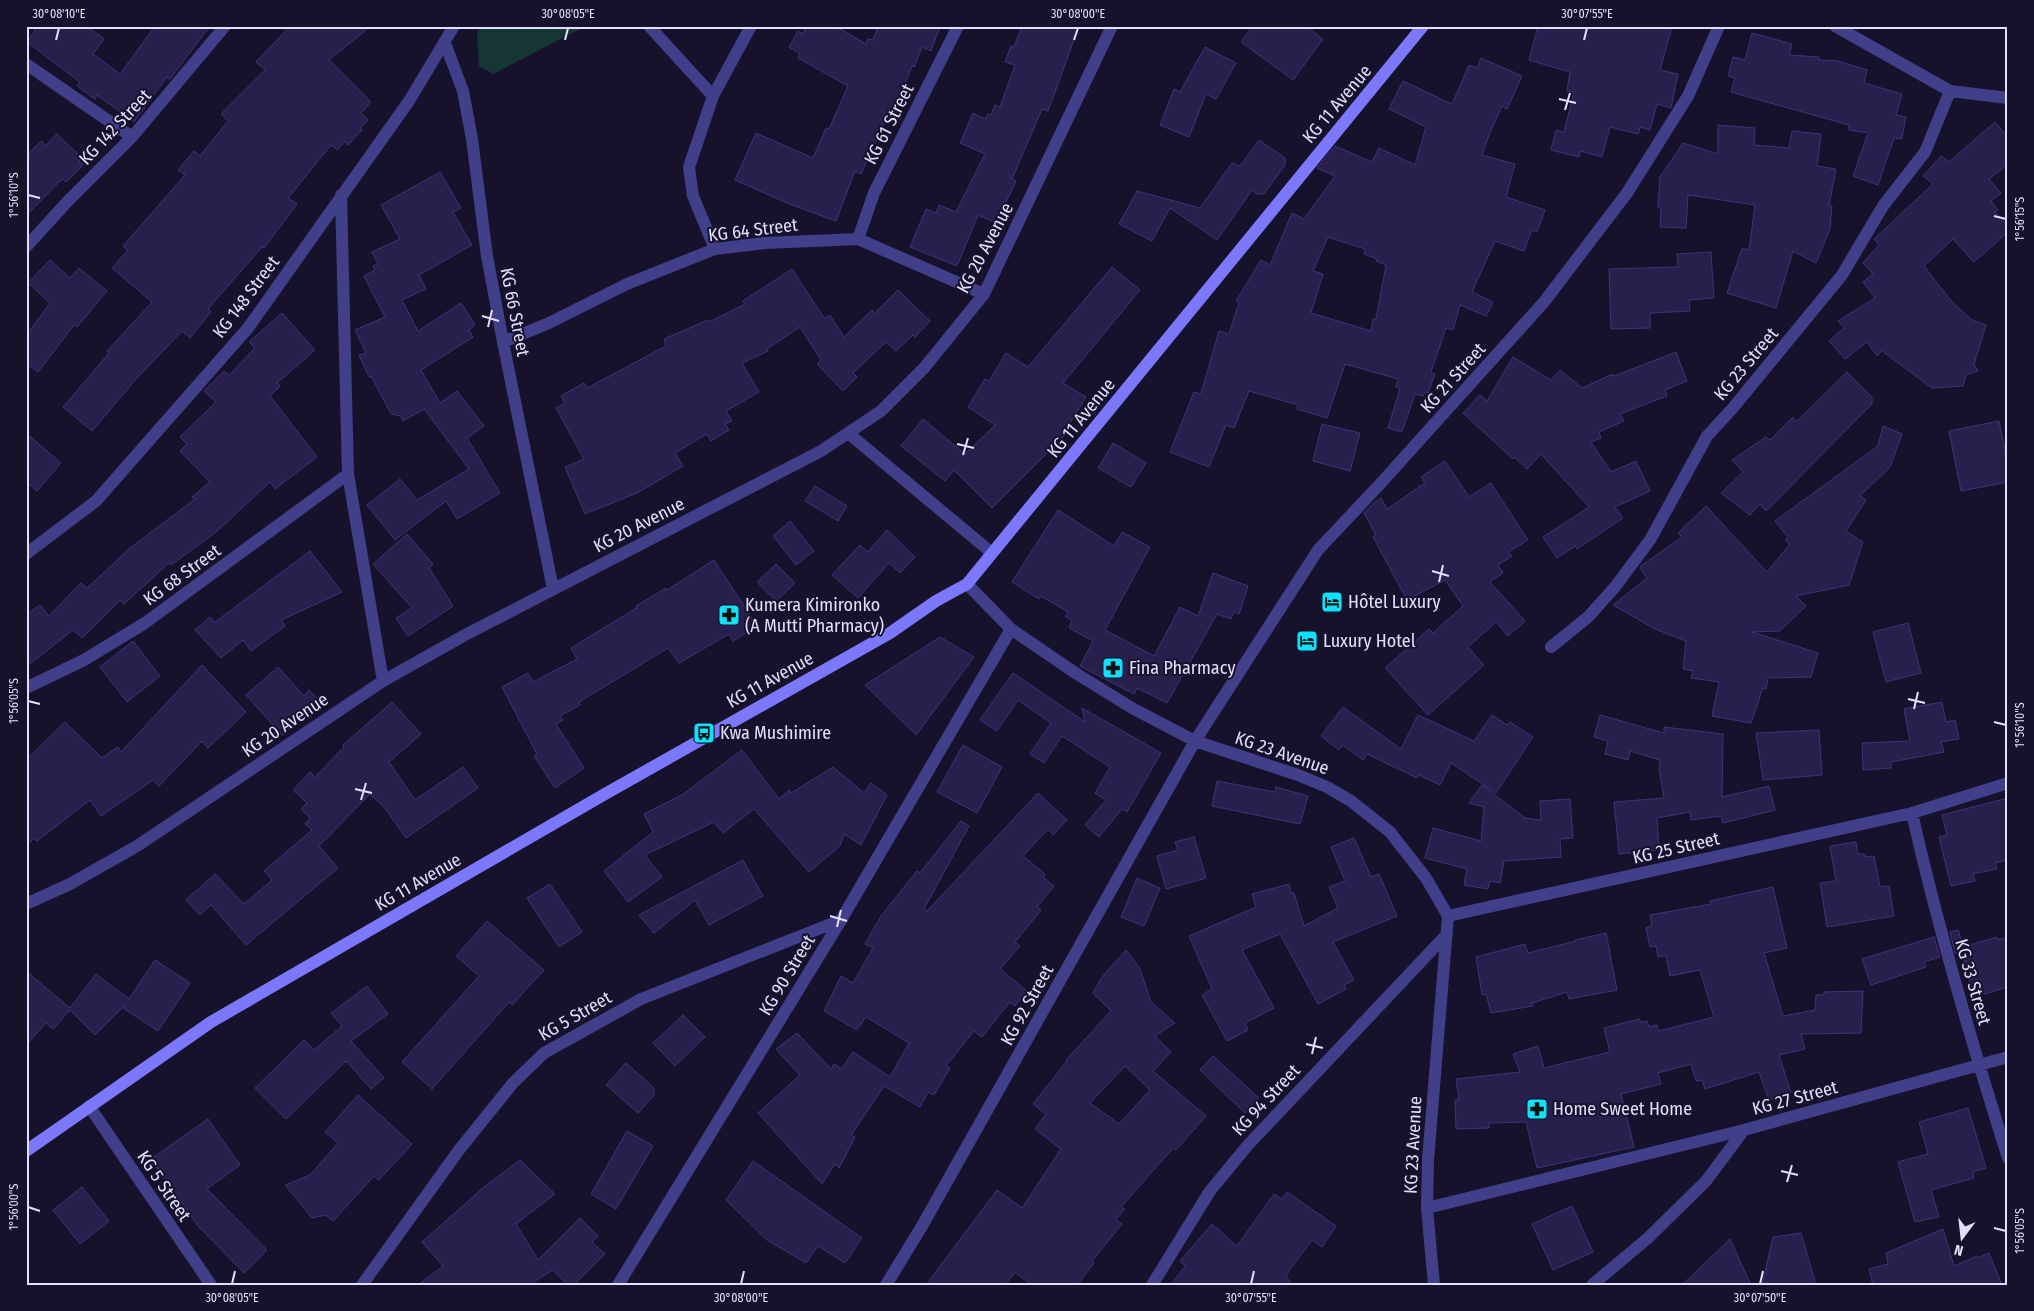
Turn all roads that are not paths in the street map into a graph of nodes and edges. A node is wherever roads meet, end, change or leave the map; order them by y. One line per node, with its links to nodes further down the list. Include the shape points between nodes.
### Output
1 (225, 26): 15 (street, KG 142 Street)
2 (454, 26): 10 (street, KG 148 Street)
3 (649, 26): 13 (street)
4 (751, 26): 13 (street)
5 (958, 26): 17 (street, KG 61 Street, via 874,194)
6 (1112, 26): 20 (street, KG 20 Avenue)
7 (1423, 26): 24 (main road, KG 11 Avenue)
8 (1719, 26): 32 (street, KG 21 Street, via 1688,96 1627,193 1544,302 1318,550)
9 (1835, 26): 12 (street)
10 (445, 43): 16 (street, KG 148 Street, via 410,101); 21 (street, KG 66 Street, via 463,90)
11 (26, 64): 15 (street)
12 (1950, 91): 14 (street); 29 (street, KG 23 Street, via 1926,152 1883,206 1842,275 1707,436 1650,540 1615,586 1588,617)
13 (713, 96): 19 (street, via 689,167 693,196)
14 (2008, 98)
15 (132, 137): 18 (street, KG 142 Street)
16 (342, 195): 23 (street); 25 (street, KG 148 Street, via 248,328 96,501)
17 (858, 239): 19 (street, KG 64 Street); 20 (street, KG 64 Street)
18 (26, 247)
19 (715, 249): 21 (street, KG 64 Street, via 628,284)
20 (984, 294): 22 (street, KG 20 Avenue, via 924,368 881,411)
21 (503, 342): 27 (street, KG 66 Street)
22 (848, 433): 24 (street); 27 (street, KG 20 Avenue, via 821,451)
23 (348, 474): 30 (street); 31 (street, KG 68 Street, via 145,623 84,660)
24 (992, 553): 26 (main road, KG 11 Avenue)
25 (26, 554)
26 (967, 584): 28 (street, KG 23 Avenue); 41 (main road, KG 11 Avenue, via 890,633 211,1022)
27 (553, 589): 30 (street, KG 20 Avenue)
28 (1011, 629): 32 (street, KG 23 Avenue, via 1132,708); 37 (street, KG 90 Street)
29 (1551, 647)
30 (383, 681): 35 (street, KG 20 Avenue, via 137,846 70,884)
31 (26, 688)
32 (1195, 741): 36 (street, KG 23 Avenue, via 1298,775 1351,801 1390,832 1426,878); 49 (street, KG 92 Street)
33 (2008, 783): 34 (street, KG 25 Street)
34 (1912, 813): 36 (street, KG 25 Street); 40 (street, KG 33 Street, via 1929,890)
35 (26, 904)
36 (1448, 916): 38 (street, KG 23 Avenue)
37 (841, 920): 47 (street, KG 5 Street, via 641,999 544,1053 513,1083 459,1150); 48 (street, KG 90 Street)
38 (1447, 934): 45 (street, KG 23 Avenue); 50 (street, KG 94 Street, via 1248,1145 1210,1191)
39 (2008, 1057): 40 (street, KG 27 Street)
40 (1978, 1064): 42 (street, KG 27 Street); 44 (street, KG 33 Street)
41 (89, 1106): 43 (main road, KG 11 Avenue); 46 (street, KG 5 Street)
42 (1744, 1130): 45 (street); 52 (street, KG 27 Street, via 1699,1187 1648,1238)
43 (26, 1151)
44 (2008, 1158)
45 (1427, 1208): 51 (street, KG 23 Avenue)
46 (211, 1285)
47 (362, 1285)
48 (618, 1285)
49 (886, 1285)
50 (1152, 1285)
51 (1434, 1285)
52 (1592, 1285)

